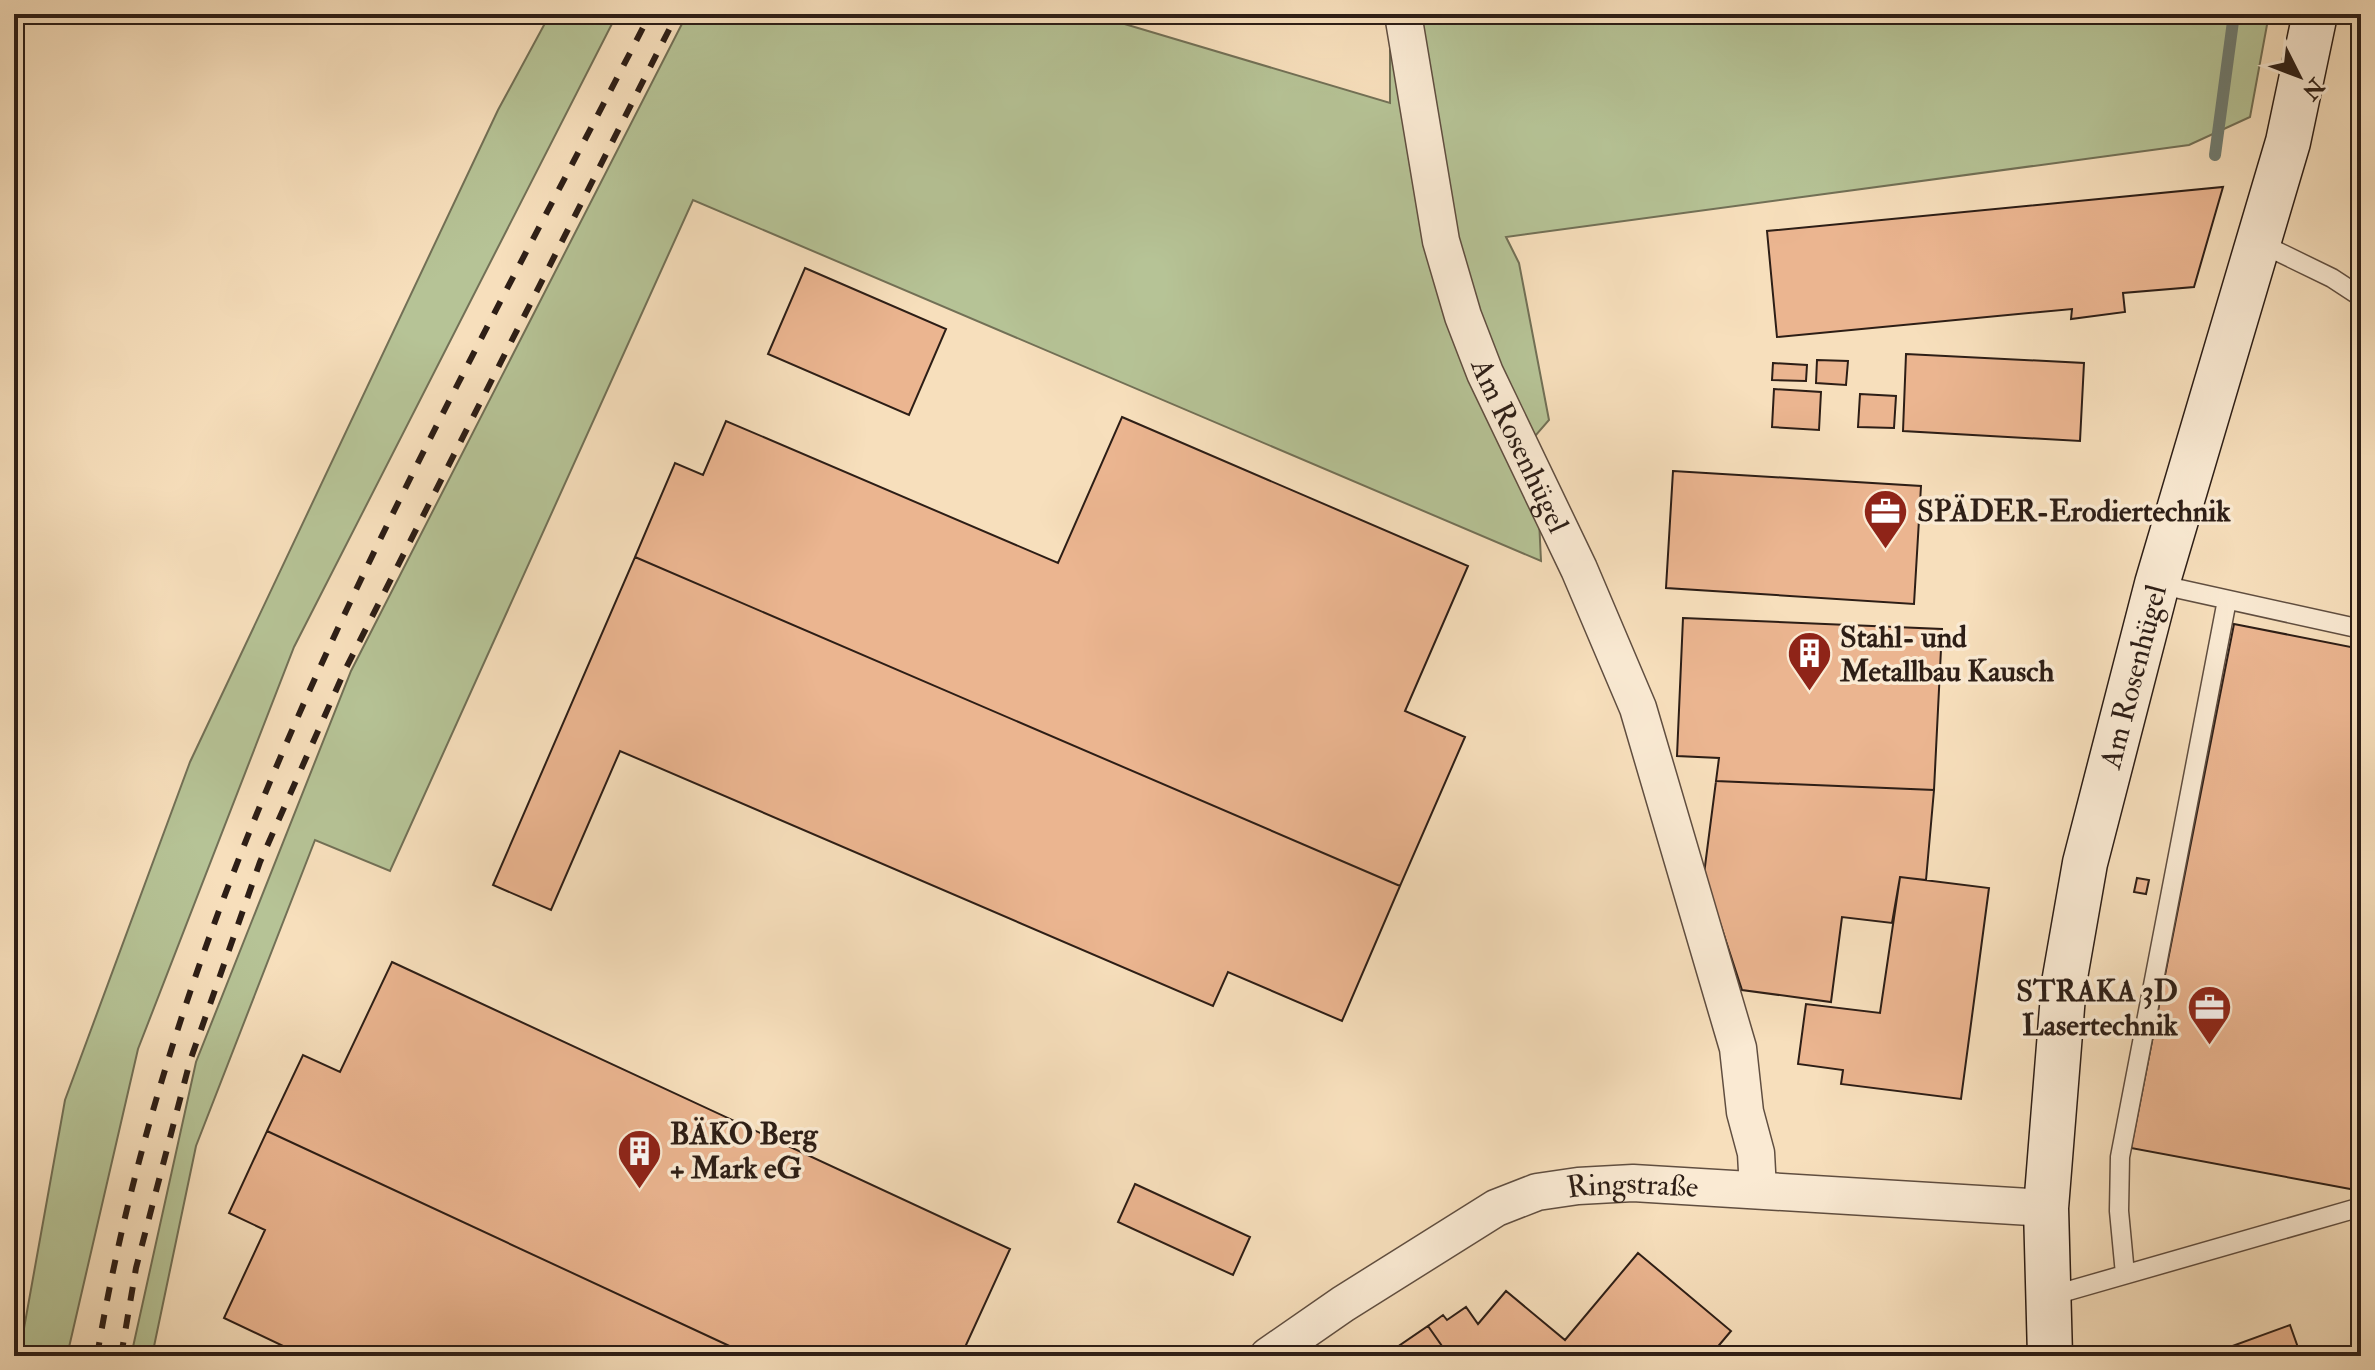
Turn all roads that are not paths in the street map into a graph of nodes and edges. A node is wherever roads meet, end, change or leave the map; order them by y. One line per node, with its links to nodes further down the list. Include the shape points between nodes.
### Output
1 (1403, 14): 8 (street, Am Rosenhügel, via 1450,271 1485,373 1579,569 1638,708 1738,1048)
2 (2315, 14): 3 (street, Am Rosenhügel, via 2288,142)
3 (2258, 242): 4 (lane); 5 (street, Am Rosenhügel)
4 (2361, 297)
5 (2157, 584): 6 (lane); 10 (street, Am Rosenhügel, via 2085,863 2064,983)
6 (2227, 600): 7 (lane); 11 (lane, via 2120,1157)
7 (2361, 629)
8 (1758, 1190): 10 (street, Ringstraße); 13 (street, Ringstraße, via 1633,1183 1537,1192 1496,1208)
9 (2361, 1207): 11 (lane)
10 (2046, 1208): 12 (street, Am Rosenhügel)
11 (2125, 1274): 12 (lane)
12 (2047, 1297): 14 (street, Am Rosenhügel)
13 (1268, 1356)
14 (2050, 1356)

